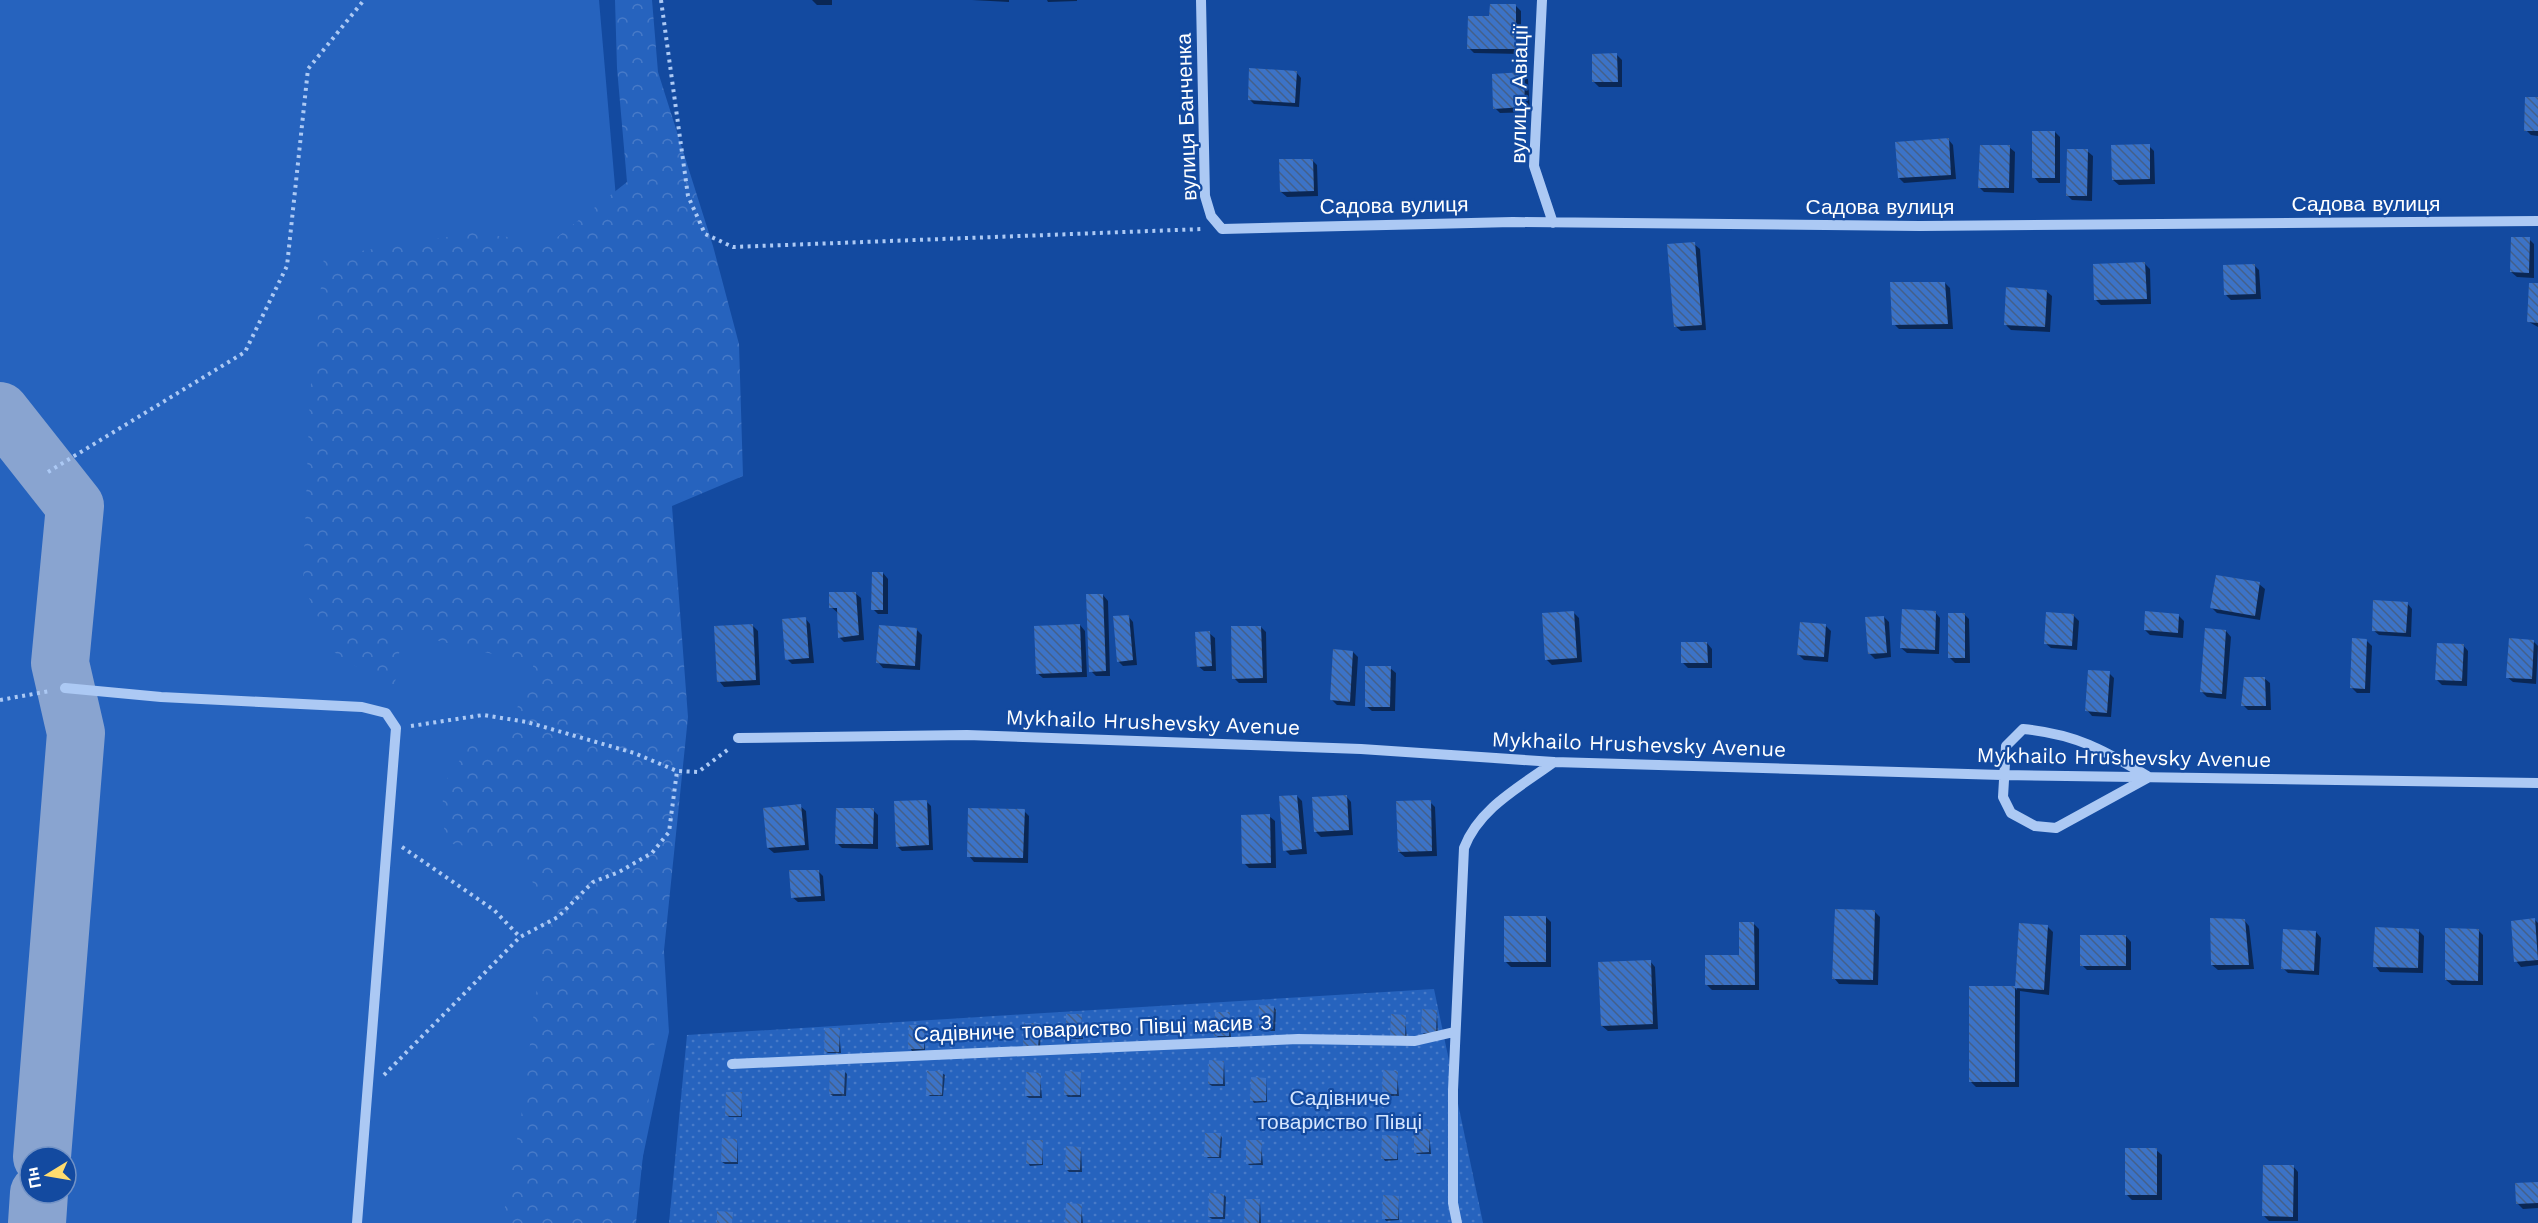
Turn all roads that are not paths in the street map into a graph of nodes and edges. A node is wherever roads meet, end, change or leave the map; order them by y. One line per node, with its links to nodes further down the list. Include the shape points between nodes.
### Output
1 (1201, 0): 5 (street, вулиця Банченка, via 1205,196 1211,216)
2 (1542, 0): 4 (street, вулиця Авіації, via 1533,166)
3 (2538, 221): 4 (street, Садова вулиця, via 1920,226)
4 (1553, 223): 5 (street, Садова вулиця)
5 (1222, 229)
6 (65, 688): 14 (street, via 362,707 386,713 396,728)
7 (738, 738): 8 (street, Mykhailo Hrushevsky Avenue, via 968,735 1109,739 1361,749)
8 (1554, 762): 9 (street, Mykhailo Hrushevsky Avenue); 12 (street, via 1484,814 1471,830 1464,848)
9 (2002, 775): 10 (street, Mykhailo Hrushevsky Avenue); 10 (street, via 2006,746 2023,729 2059,733 2104,749); 10 (street, via 2003,797 2011,813 2035,826 2056,828)
10 (2149, 777): 11 (street, Mykhailo Hrushevsky Avenue)
11 (2538, 783)
12 (1454, 1032): 13 (street, Садівниче товариство Півці масив 3, via 1414,1041 1298,1039); 15 (street, via 1452,1167)
13 (732, 1064)
14 (357, 1223)
15 (1457, 1223)

